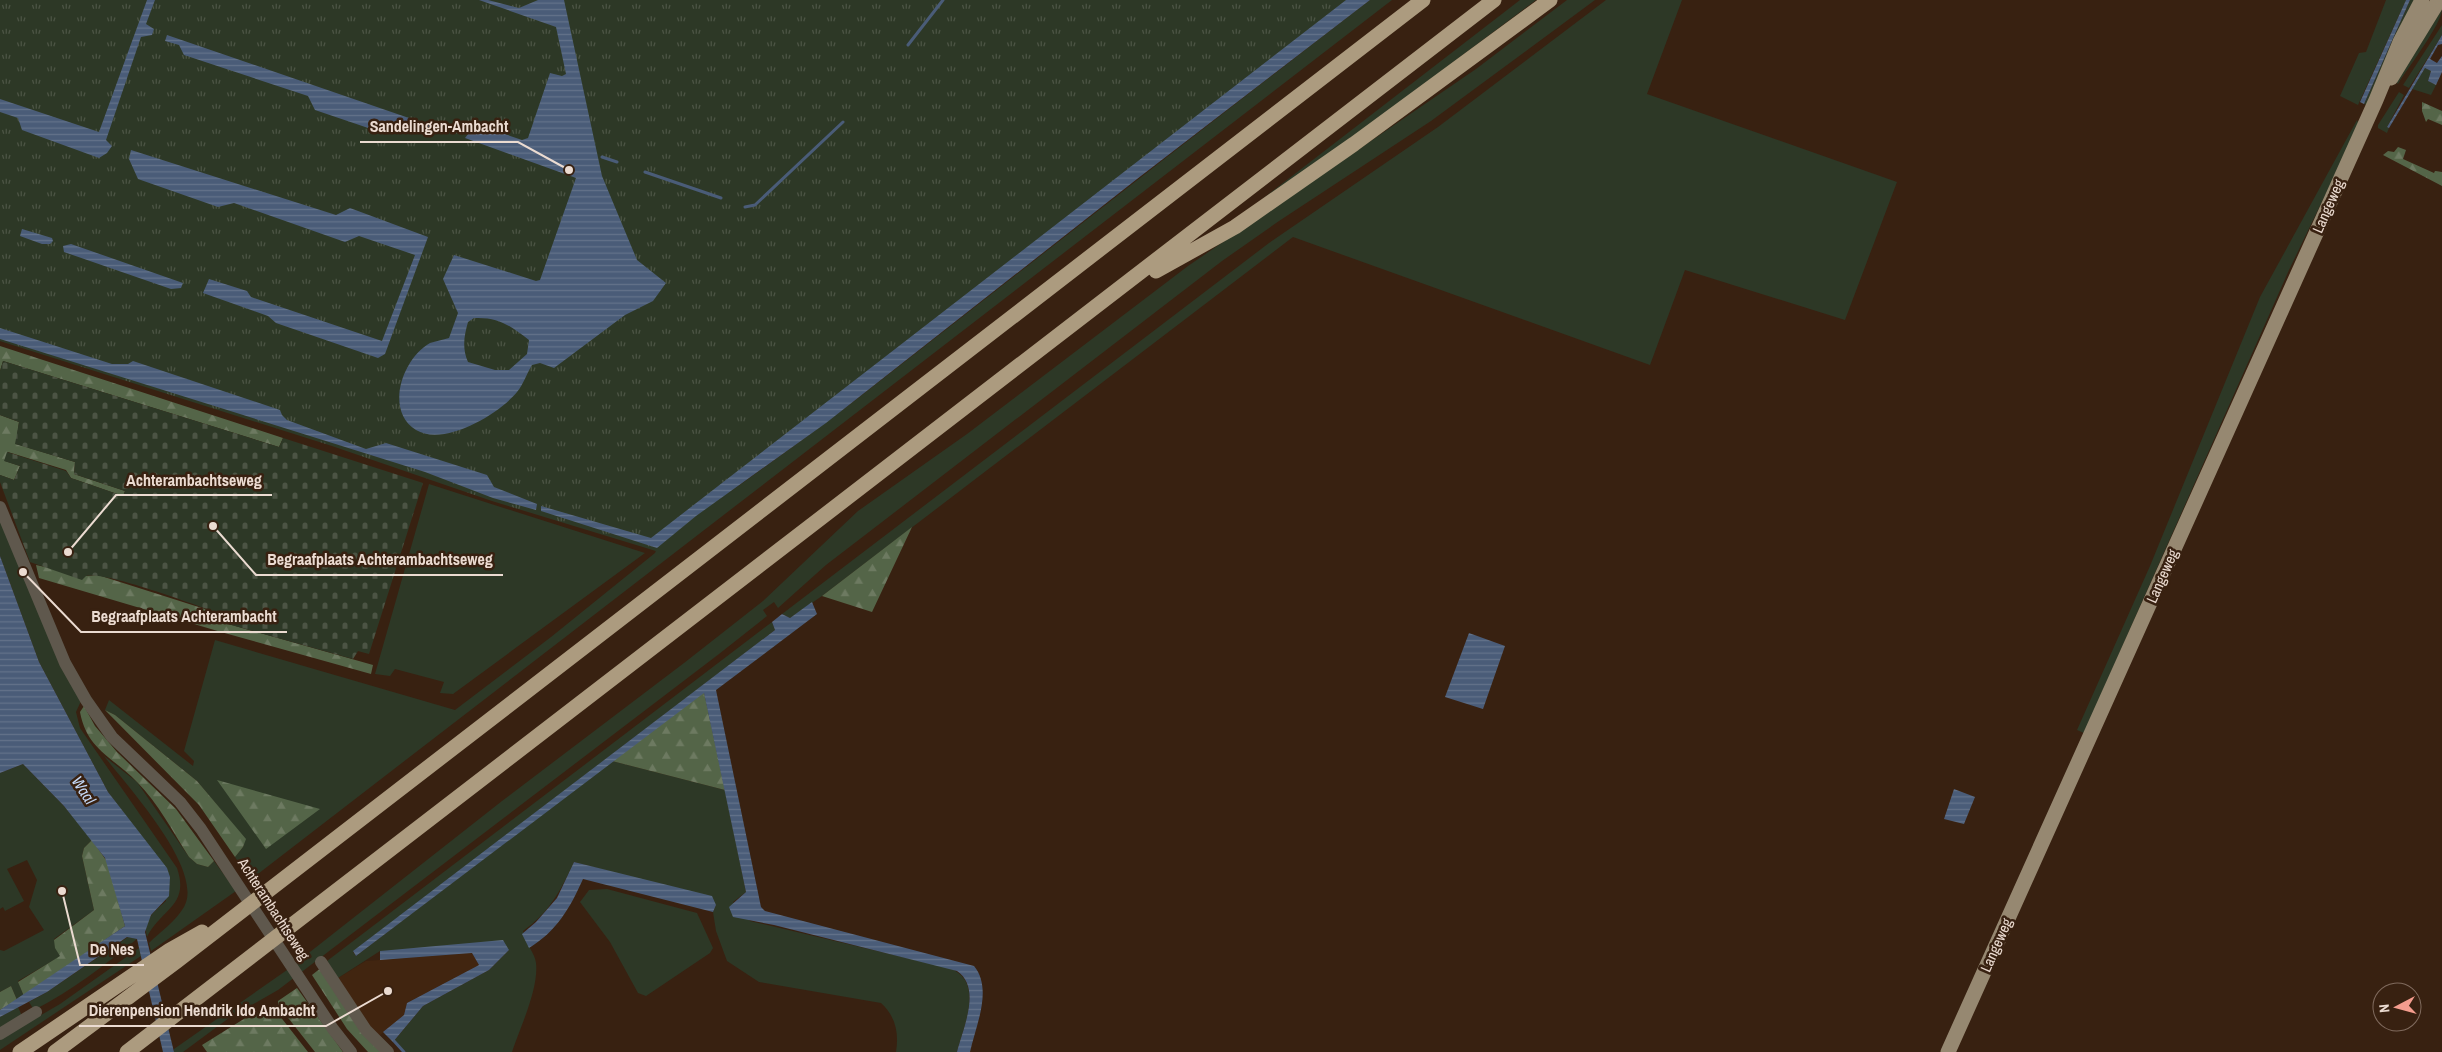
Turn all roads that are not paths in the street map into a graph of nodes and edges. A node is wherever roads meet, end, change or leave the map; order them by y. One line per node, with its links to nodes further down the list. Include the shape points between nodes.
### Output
1 (1423, 0): 9 (highway, via 253,902)
2 (1494, 0): 7 (highway)
3 (1550, 0): 7 (highway, via 1235,227)
4 (2422, 0): 6 (main road, Langeweg)
5 (2439, 0): 6 (main road, Langeweg)
6 (2376, 100): 18 (main road, Langeweg)
7 (1111, 296): 15 (highway)
8 (0, 507): 16 (street, Achterambachtseweg, via 66,663 86,700 112,737 180,802 220,856)
9 (174, 955): 13 (highway, via 122,984); 14 (highway, via 125,1000)
10 (321, 962): 17 (street, via 366,1030)
11 (36, 1012): 12 (street)
12 (0, 1034)
13 (20, 1052)
14 (56, 1052)
15 (127, 1052)
16 (351, 1052)
17 (388, 1052)
18 (1948, 1052)

